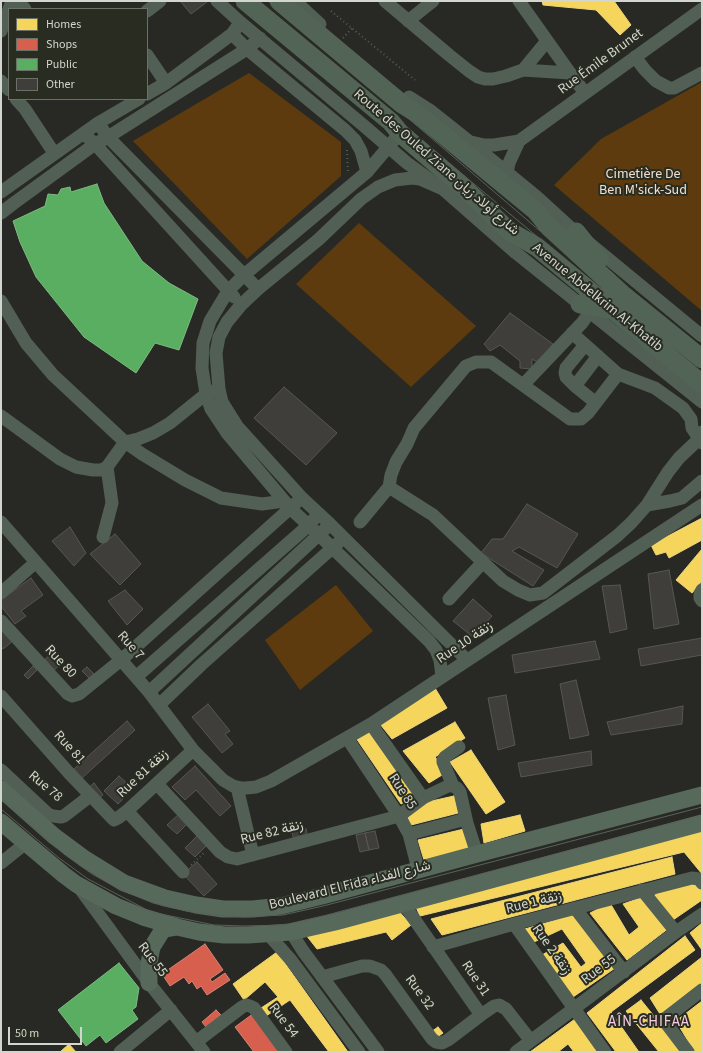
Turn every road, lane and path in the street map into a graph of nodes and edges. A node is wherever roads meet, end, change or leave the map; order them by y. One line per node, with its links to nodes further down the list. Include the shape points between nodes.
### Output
1 (160, 1): 10 (street)
2 (217, 1): 14 (street, Avenue Abdelkrim Al-Khatib)
3 (245, 1): 37 (highway, Route des Ouled Ziane شارع أولاد زيان, via 391,122)
4 (279, 1): 33 (highway, Route des Ouled Ziane شارع أولاد زيان, via 402,104)
5 (295, 1): 33 (street)
6 (385, 1): 13 (street)
7 (433, 1): 13 (street)
8 (519, 1): 18 (street)
9 (702, 9): 21 (street, Rue Émile Brunet)
10 (148, 10)
11 (8, 12): 15 (street)
12 (331, 12): 25 (path)
13 (408, 21): 22 (street, via 478,77 493,79)
14 (240, 22): 16 (street); 17 (street, Avenue Abdelkrim Al-Khatib)
15 (1, 31)
16 (232, 34): 19 (street); 27 (street)
17 (260, 38): 19 (street); 37 (street, Avenue Abdelkrim Al-Khatib)
18 (547, 41): 22 (street); 23 (street)
19 (247, 49): 36 (street); 43 (street, via 346,130 361,151)
20 (148, 56): 27 (street)
21 (635, 57): 24 (street, via 656,81 669,88 674,88); 30 (street, Rue Émile Brunet)
22 (523, 70): 23 (street)
23 (570, 73): 30 (street)
24 (702, 73)
25 (415, 80)
26 (1, 81): 28 (street)
27 (166, 83): 29 (street)
28 (8, 89)
29 (148, 93)
30 (586, 93): 38 (street, Rue Émile Brunet)
31 (17, 100): 42 (street)
32 (137, 100): 34 (street)
33 (424, 112): 39 (street); 57 (highway, Route des Ouled Ziane شارع أولاد زيان, via 536,211 549,227)
34 (98, 123): 35 (street); 36 (street)
35 (84, 134): 40 (street); 42 (street)
36 (108, 138): 40 (street); 50 (street)
37 (394, 140): 43 (street); 46 (street, Avenue Abdelkrim Al-Khatib, via 407,163); 56 (highway, Route des Ouled Ziane شارع أولاد زيان, via 462,186 509,231 536,246)
38 (519, 141): 39 (street, Rue Émile Brunet, via 494,145); 44 (street, Rue Émile Brunet)
39 (470, 142): 44 (street)
40 (94, 144): 48 (street); 52 (street)
41 (350, 145): 45 (path, via 347,149)
42 (54, 153): 47 (street)
43 (367, 172): 45 (street)
44 (507, 173): 49 (street)
45 (349, 187): 50 (street)
46 (443, 190): 51 (street, via 412,178 395,180 378,187); 55 (street, Avenue Abdelkrim Al-Khatib)
47 (1, 192)
48 (1, 213)
49 (576, 232): 57 (highway, via 596,256 620,277); 59 (street)
50 (244, 275): 51 (street); 52 (street)
51 (258, 289): 54 (street)
52 (228, 291): 54 (street); 68 (street, via 210,321 203,343 202,368)
53 (1, 301): 73 (street, via 26,343 53,375)
54 (241, 305): 67 (street, via 219,337 216,354)
55 (585, 308): 56 (highway); 58 (street, via 582,323); 69 (street, Avenue Abdelkrim Al-Khatib)
56 (613, 310): 64 (highway, Route des Ouled Ziane شارع أولاد زيان)
57 (645, 313): 62 (highway, Route des Ouled Ziane شارع أولاد زيان)
58 (572, 333): 60 (street); 65 (street)
59 (702, 336)
60 (585, 345): 61 (street); 66 (street, via 566,368 566,376)
61 (598, 356): 63 (street); 66 (street)
62 (702, 359)
63 (618, 374): 70 (street); 72 (street, via 655,388 683,408 691,420 692,428)
64 (702, 384)
65 (523, 386): 70 (street, via 570,419 581,419); 76 (street, via 492,362 476,362 466,366 414,428 408,444 396,462)
66 (575, 386): 70 (street)
67 (219, 389): 68 (street); 77 (street, via 222,402 237,426)
68 (206, 394): 73 (street, via 170,423 153,433); 79 (street, via 211,408 227,433)
69 (702, 402)
70 (596, 403)
71 (1, 416): 74 (street, via 60,459 76,467 93,470)
72 (701, 438): 78 (street, via 679,458)
73 (125, 442): 74 (street); 79 (street, via 165,469 221,498)
74 (107, 467): 87 (street, via 112,502)
75 (702, 481): 78 (street, via 682,498)
76 (389, 487): 83 (street); 91 (street, via 433,515)
77 (302, 498): 79 (street); 81 (street)
78 (647, 504): 91 (street, via 632,523 617,536 543,593 530,595 518,590 503,581)
79 (288, 505): 85 (street); 97 (street)
80 (702, 505): 98 (street, Rue 10 زنقة)
81 (318, 513): 84 (street); 85 (street)
82 (1, 522): 90 (street, Rue 7)
83 (360, 522)
84 (330, 524): 86 (street); 88 (street)
85 (309, 525): 86 (street); 99 (street)
86 (319, 535): 89 (street); 101 (street)
87 (103, 537)
88 (344, 538): 89 (street); 98 (street)
89 (333, 548): 100 (street, via 429,640 440,660); 103 (street)
90 (36, 562): 93 (street); 97 (street, Rue 7)
91 (483, 562): 94 (street)
92 (702, 590): 95 (street)
93 (1, 593)
94 (449, 599)
95 (702, 601)
96 (1, 621): 97 (street, Rue 80, via 72,696 79,694)
97 (121, 660): 99 (street, Rue 7)
98 (467, 660): 100 (street, Rue 10 زنقة)
99 (136, 677): 101 (street, Rue 7)
100 (442, 677): 104 (street, Rue 10 زنقة)
101 (149, 692): 103 (street, Rue 7)
102 (1, 696): 114 (street, Rue 81)
103 (158, 705): 107 (street, Rue 7)
104 (372, 724): 105 (street, Rue 10 زنقة); 115 (street)
105 (347, 738): 111 (street, Rue 10 زنقة, via 271,781 256,787); 117 (street, Rue 85)
106 (459, 747): 110 (street, via 443,760)
107 (193, 750): 109 (street, Rue 81 زنقة); 111 (street, Rue 7, via 223,780)
108 (1, 770): 114 (street, Rue 78, via 53,816 64,816)
109 (157, 784): 116 (street, Rue 81 زنقة); 124 (street, Rue 82 زنقة)
110 (453, 786): 115 (street); 119 (street, via 460,792)
111 (236, 787): 126 (street)
112 (1, 789): 128 (main road, Boulevard El Fida شارع الفداء, via 72,850 124,883 165,898 196,905 223,909 281,906)
113 (702, 795): 125 (main road, Boulevard El Fida شارع الفداء)
114 (90, 796): 118 (street, Rue 81)
115 (423, 798): 117 (street)
116 (127, 811): 118 (street, Rue 81 زنقة); 129 (street)
117 (399, 816): 122 (street, Rue 85); 126 (street, Rue 82 زنقة)
118 (114, 820)
119 (466, 821): 122 (street); 125 (street)
120 (1, 822): 123 (main road, Boulevard El Fida شارع الفداء)
121 (702, 823): 133 (main road, Boulevard El Fida شارع الفداء)
122 (409, 836): 128 (street, Rue 85)
123 (26, 843): 127 (street); 131 (main road, Boulevard El Fida شارع الفداء)
124 (213, 844): 126 (street, Rue 82 زنقة, via 228,857 237,859); 129 (path)
125 (477, 854): 128 (main road, Boulevard El Fida شارع الفداء)
126 (253, 855)
127 (1, 863)
128 (418, 869)
129 (183, 872)
130 (702, 883): 132 (street, Rue 1 زنقة, via 699,879 692,878)
131 (76, 884): 137 (main road, Boulevard El Fida شارع الفداء, via 116,906); 146 (street, Rue 55)
132 (642, 890): 134 (street, Rue 1 زنقة); 139 (street)
133 (403, 903): 138 (main road, Boulevard El Fida شارع الفداء); 141 (street, Rue 31)
134 (575, 908): 136 (street, Rue 1 زنقة); 144 (street)
135 (702, 914): 139 (street, Rue 55)
136 (514, 924): 141 (street, Rue 1 زنقة); 148 (street, Rue 2 زنقة)
137 (177, 927): 140 (main road, Boulevard El Fida شارع الفداء, via 224,935); 146 (main road, via 162,931 152,946)
138 (291, 932): 140 (main road, Boulevard El Fida شارع الفداء); 142 (street)
139 (676, 932): 144 (street, Rue 55)
140 (268, 934): 143 (street)
141 (434, 947): 150 (street, Rue 31)
142 (303, 952): 143 (street); 145 (street)
143 (291, 960): 155 (street)
144 (624, 972): 148 (street, Rue 55)
145 (322, 977): 150 (street, Rue 32, via 362,966 381,970 436,1042 448,1040); 156 (street)
146 (149, 984): 149 (street, Rue 55)
147 (702, 990): 159 (street, via 665,1020)
148 (574, 1009): 151 (street, Rue 55); 158 (street, Rue 2 زنقة)
149 (171, 1010): 152 (street, Rue 55); 153 (street)
150 (480, 1015): 151 (street, Rue 31, via 494,1006 502,1006)
151 (531, 1041): 157 (street, Rue 55)
152 (200, 1047): 154 (street, Rue 54, via 246,1005 254,1008)
153 (125, 1051)
154 (286, 1052)
155 (360, 1052)
156 (378, 1052)
157 (516, 1052)
158 (606, 1052)
159 (688, 1052)

